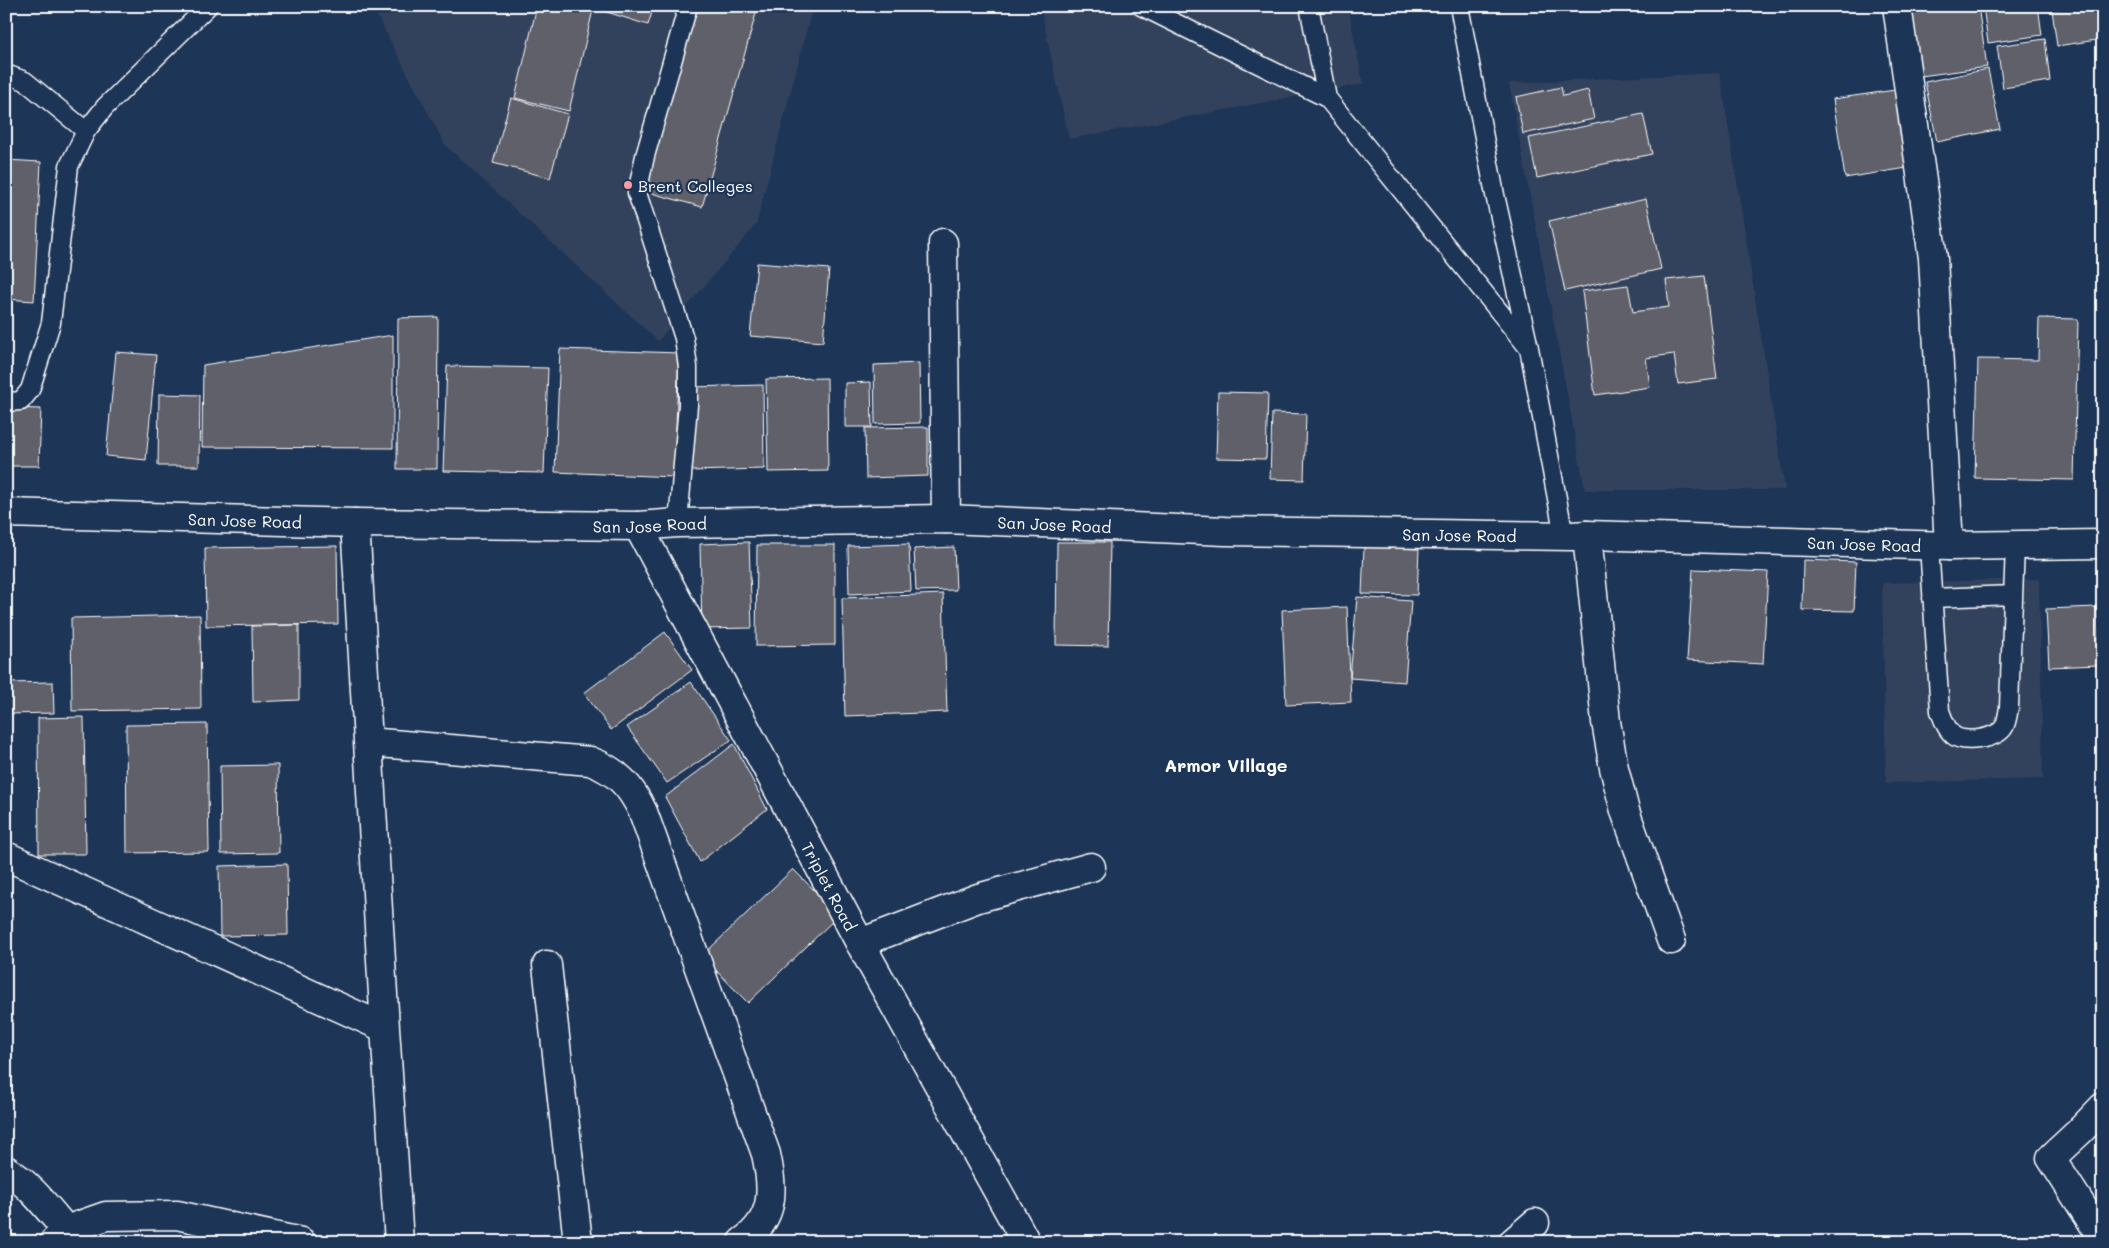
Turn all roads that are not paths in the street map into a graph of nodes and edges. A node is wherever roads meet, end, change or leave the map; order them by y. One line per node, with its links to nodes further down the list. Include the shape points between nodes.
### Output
1 (208, 6): 9 (lane, via 105,106)
2 (688, 6): 16 (lane, via 645,156 638,193 684,338 688,367)
3 (1141, 6): 8 (lane)
4 (1309, 6): 8 (lane)
5 (1458, 6): 11 (lane, via 1495,195)
6 (1897, 6): 21 (street, via 1933,258)
7 (6, 74): 9 (lane, via 25,81)
8 (1327, 98): 11 (lane)
9 (86, 131): 12 (lane, via 69,166 51,323 30,390 20,401)
10 (944, 243): 14 (street)
11 (1530, 348): 18 (lane)
12 (6, 402)
13 (6, 513): 15 (street, San Jose Road)
14 (946, 519): 16 (street, San Jose Road); 18 (street, San Jose Road, via 1225,532)
15 (355, 523): 17 (street, San Jose Road); 24 (street)
16 (678, 524): 17 (street, San Jose Road)
17 (638, 526): 28 (street, Triplet Road)
18 (1575, 535): 21 (street, San Jose Road); 27 (street, via 1614,768 1625,810)
19 (2103, 544): 20 (street, San Jose Road)
20 (2016, 545): 21 (street, San Jose Road); 22 (lane)
21 (1939, 546): 23 (lane)
22 (2013, 595): 23 (lane); 23 (lane, via 2009,708 2004,727 1992,736 1971,740 1954,737 1940,711)
23 (1932, 598)
24 (368, 742): 30 (street); 39 (street, via 590,761 607,767 634,793 766,1154 771,1179 770,1202 764,1219)
25 (6, 856): 30 (street)
26 (1091, 867): 28 (street, via 978,898)
27 (1671, 940)
28 (860, 943): 40 (street, Triplet Road)
29 (546, 965): 38 (street)
30 (384, 1028): 37 (street)
31 (2103, 1107): 35 (street, via 2051,1158)
32 (6, 1170): 34 (street, via 35,1194)
33 (1534, 1223): 41 (street)
34 (60, 1236): 36 (street, via 106,1216 177,1215)
35 (2103, 1239)
36 (301, 1242)
37 (399, 1242)
38 (578, 1242)
39 (742, 1242)
40 (1026, 1242)
41 (1513, 1242)

